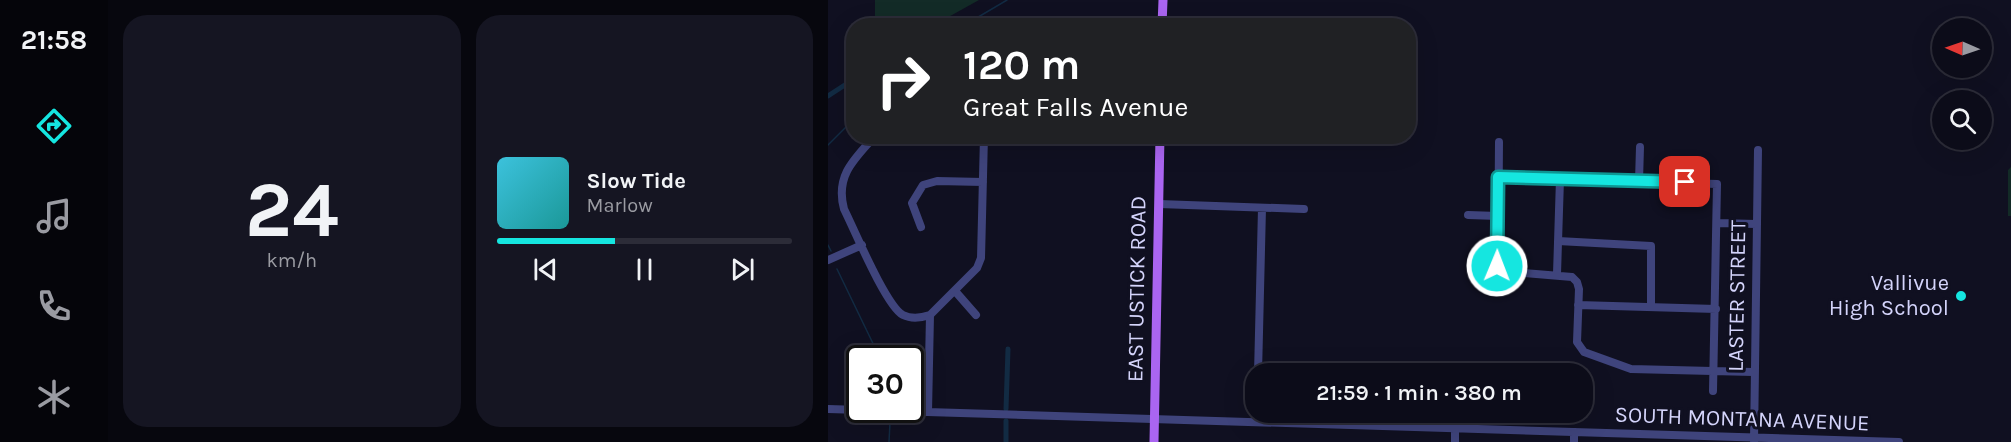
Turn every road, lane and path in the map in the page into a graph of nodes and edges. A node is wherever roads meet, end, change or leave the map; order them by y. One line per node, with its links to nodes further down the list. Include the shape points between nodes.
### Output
1 (1163, 0): 2 (main road)
2 (1162, 18)
3 (1499, 142): 9 (street)
4 (868, 144): 22 (street, via 848,167 842,182 844,209)
5 (984, 144): 12 (street)
6 (1160, 144): 13 (main road, EAST USTICK ROAD)
7 (1640, 147): 11 (street)
8 (1758, 150): 19 (street, LASTER STREET)
9 (1498, 177): 10 (street); 17 (street)
10 (1560, 179): 11 (street); 21 (street)
11 (1639, 181): 18 (street, via 1717,184)
12 (983, 182): 20 (street, via 937,181 923,185 912,202); 25 (street, via 980,263)
13 (1159, 204): 14 (street); 37 (main road, EAST USTICK ROAD)
14 (1263, 208): 15 (street); 31 (street)
15 (1304, 209)
16 (1468, 215): 17 (street)
17 (1498, 216): 24 (street, via 1498,271)
18 (1718, 223): 19 (street); 28 (street)
19 (1756, 224): 33 (street, LASTER STREET)
20 (921, 227)
21 (1558, 241): 24 (street); 27 (street, via 1651,246)
22 (862, 245): 23 (street); 29 (street, via 899,312 912,317)
23 (828, 260)
24 (1557, 274): 26 (street, via 1577,282)
25 (955, 291): 29 (street); 30 (street)
26 (1578, 305): 27 (street); 32 (street, via 1580,348 1584,352 1631,369)
27 (1651, 307): 28 (street)
28 (1716, 309): 32 (street)
29 (930, 315): 36 (street)
30 (976, 315)
31 (1258, 363)
32 (1714, 372): 33 (street); 34 (street)
33 (1753, 372): 42 (street, LASTER STREET)
34 (1713, 392)
35 (828, 409): 36 (street, SOUTH MONTANA AVENUE)
36 (928, 412): 37 (street, SOUTH MONTANA AVENUE)
37 (1154, 419): 38 (street, SOUTH MONTANA AVENUE); 43 (main road, EAST USTICK ROAD)
38 (1245, 422)
39 (1289, 423): 40 (street, SOUTH MONTANA AVENUE)
40 (1455, 428): 41 (street, SOUTH MONTANA AVENUE); 44 (street)
41 (1574, 432): 42 (street, SOUTH MONTANA AVENUE); 45 (street)
42 (1754, 440): 46 (street, SOUTH MONTANA AVENUE)
43 (1154, 442)
44 (1455, 442)
45 (1574, 442)
46 (1899, 442)

